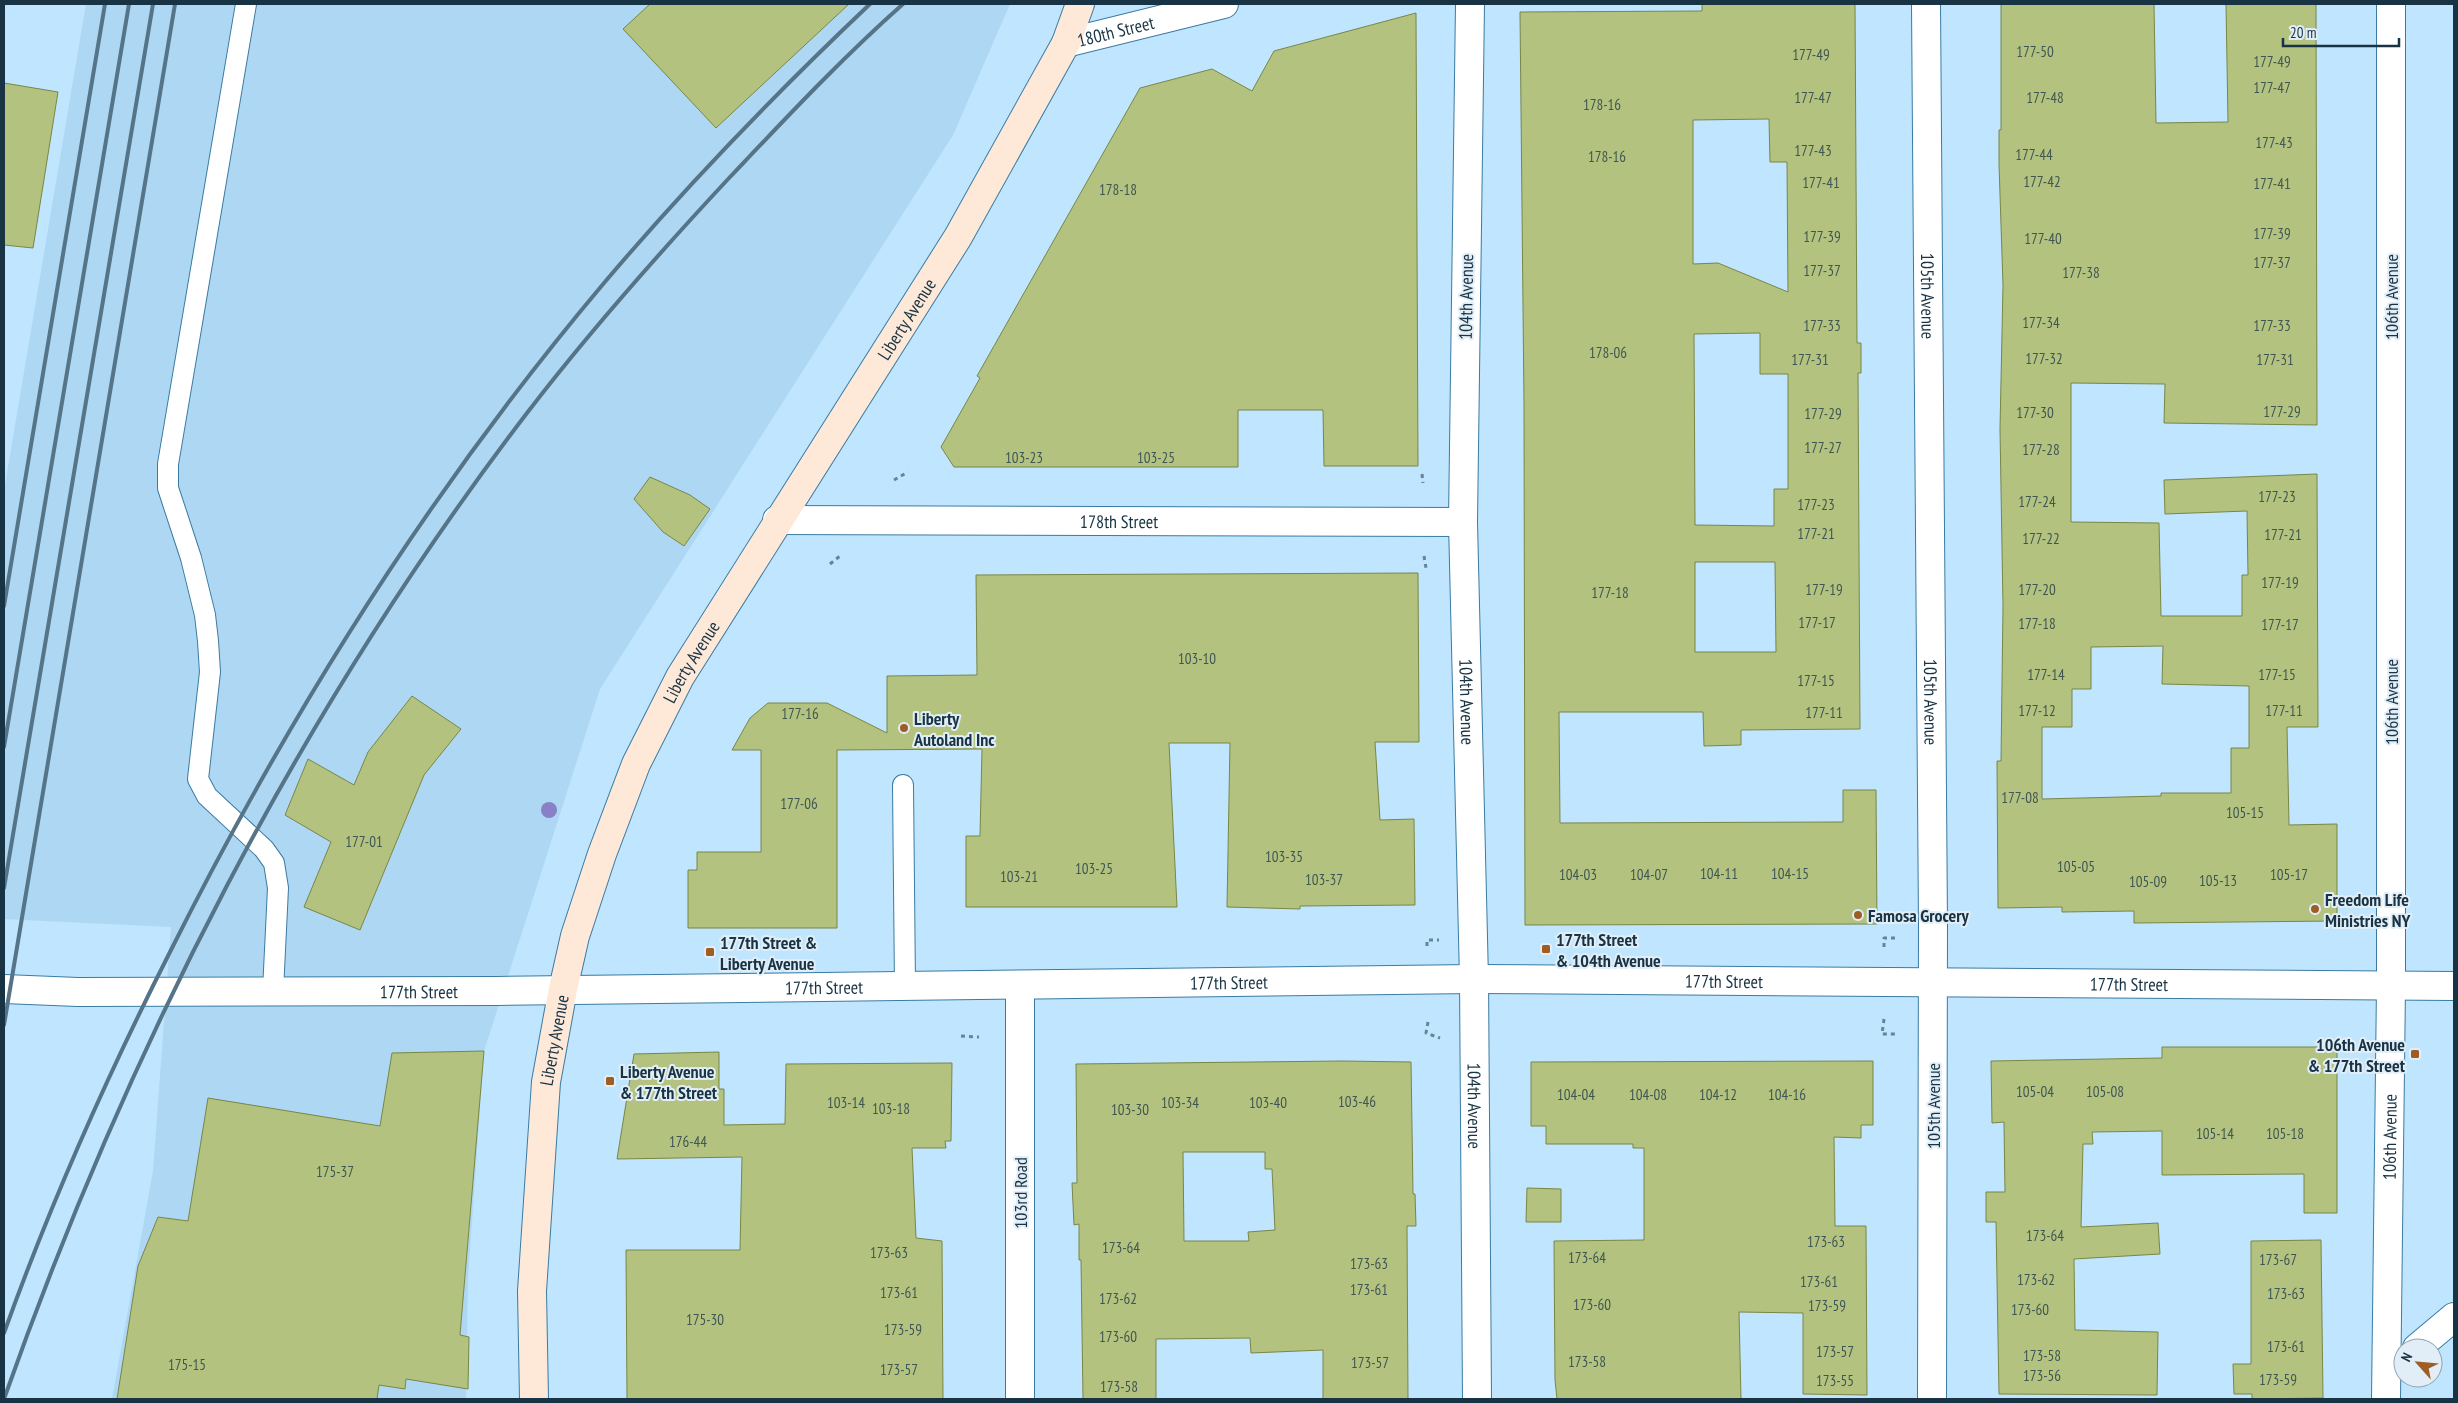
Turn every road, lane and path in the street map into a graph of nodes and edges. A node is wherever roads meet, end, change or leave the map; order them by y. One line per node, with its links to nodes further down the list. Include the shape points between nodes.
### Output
1 (246, 4): 29 (lane, via 168,464 168,488 191,558 208,640 210,672 198,779 206,796 264,848 274,863 278,888)
2 (1080, 4): 7 (main road, Liberty Avenue)
3 (1224, 4): 7 (street, 180th Street)
4 (1470, 4): 13 (street, 104th Avenue)
5 (1926, 4): 22 (street, 105th Avenue)
6 (2391, 4): 24 (street, 106th Avenue)
7 (1066, 43): 12 (main road, Liberty Avenue, via 958,237)
8 (908, 472): 10 (path)
9 (1422, 474): 11 (path)
10 (894, 480)
11 (1423, 483)
12 (777, 520): 13 (street, 178th Street); 28 (main road, Liberty Avenue, via 680,677 636,764 602,854)
13 (1463, 522): 21 (street, 104th Avenue)
14 (840, 556): 16 (path)
15 (1424, 556): 17 (path)
16 (830, 564)
17 (1426, 568)
18 (903, 786): 26 (lane)
19 (1897, 938): 20 (path, via 1884,938)
20 (1884, 948)
21 (1474, 979): 22 (street, 177th Street); 23 (street, 177th Street); 42 (street, 104th Avenue)
22 (1933, 983): 24 (street, 177th Street); 43 (street, 105th Avenue)
23 (1020, 986): 26 (street, 177th Street); 41 (street, 103rd Road)
24 (2391, 986): 25 (street, 177th Street); 37 (street, 106th Avenue)
25 (2454, 986)
26 (905, 987): 28 (street, 177th Street)
27 (4, 989): 29 (street, 177th Street)
28 (563, 989): 29 (street, 177th Street); 40 (main road, Liberty Avenue, via 546,1082 532,1291)
29 (273, 992)
30 (1884, 1018): 32 (path, via 1882,1034)
31 (1428, 1022): 35 (path, via 1426,1033)
32 (1897, 1034)
33 (961, 1036): 34 (path)
34 (979, 1037)
35 (1441, 1038)
36 (2454, 1317): 38 (street)
37 (2394, 1338)
38 (2429, 1338)
39 (2393, 1369): 44 (street, 106th Avenue)
40 (534, 1399)
41 (1020, 1399)
42 (1477, 1399)
43 (1932, 1399)
44 (2386, 1399)

